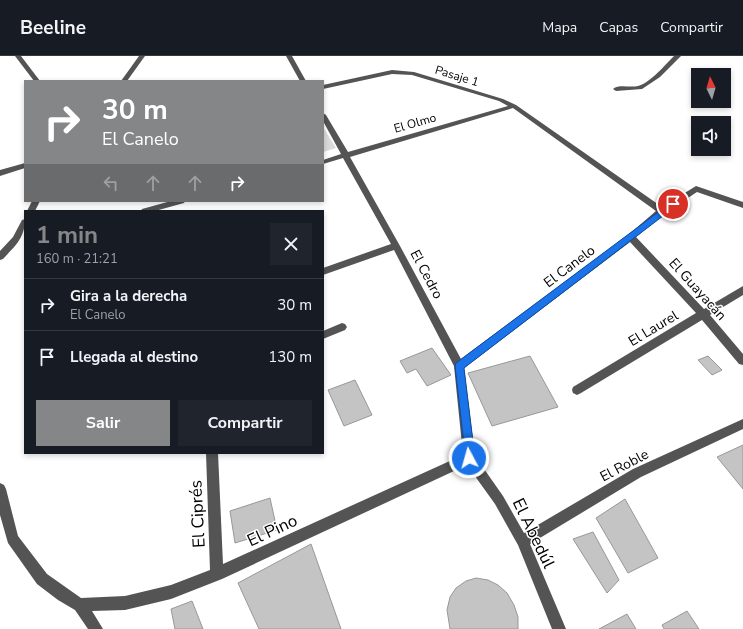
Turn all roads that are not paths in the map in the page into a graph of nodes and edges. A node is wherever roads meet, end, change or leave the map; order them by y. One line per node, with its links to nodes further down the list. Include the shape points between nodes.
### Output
1 (18, 56): 5 (street)
2 (142, 56): 6 (street)
3 (289, 56): 7 (street)
4 (678, 56): 9 (street, via 658,76 640,88)
5 (36, 80)
6 (125, 80)
7 (302, 80)
8 (324, 87): 10 (street, Pasaje 1, via 392,72 412,73)
9 (616, 89)
10 (514, 106): 12 (street, El Olmo); 19 (street, Pasaje 1)
11 (324, 117): 12 (street, El Cedro)
12 (346, 156): 13 (street, El Olmo); 23 (street, El Cedro)
13 (324, 162)
14 (24, 165): 15 (street)
15 (0, 173)
16 (177, 202): 18 (street)
17 (743, 205): 19 (street, El Canelo, via 696,190)
18 (149, 210)
19 (662, 211): 21 (street, El Canelo)
20 (24, 226): 22 (street)
21 (631, 237): 27 (street, El Guayacán); 31 (street, El Canelo)
22 (21, 238): 24 (street)
23 (396, 246): 25 (street); 31 (street, El Cedro)
24 (0, 257)
25 (324, 272)
26 (743, 290): 27 (street, El Laurel)
27 (703, 314): 30 (street, El Guayacán); 32 (street, El Laurel)
28 (342, 327): 29 (street)
29 (324, 335)
30 (743, 361)
31 (459, 366): 35 (street, El Cedro)
32 (577, 390)
33 (743, 424): 37 (street, El Roble, via 638,473)
34 (212, 454): 38 (street, El Ciprés)
35 (469, 458): 37 (street, El Abedúl, via 499,500); 38 (street, El Pino)
36 (0, 489): 39 (street, via 12,539 42,579)
37 (522, 540): 41 (street, El Abedúl)
38 (217, 574): 39 (street, El Pino, via 171,592 125,603)
39 (80, 605): 40 (street)
40 (96, 629)
41 (559, 629)

